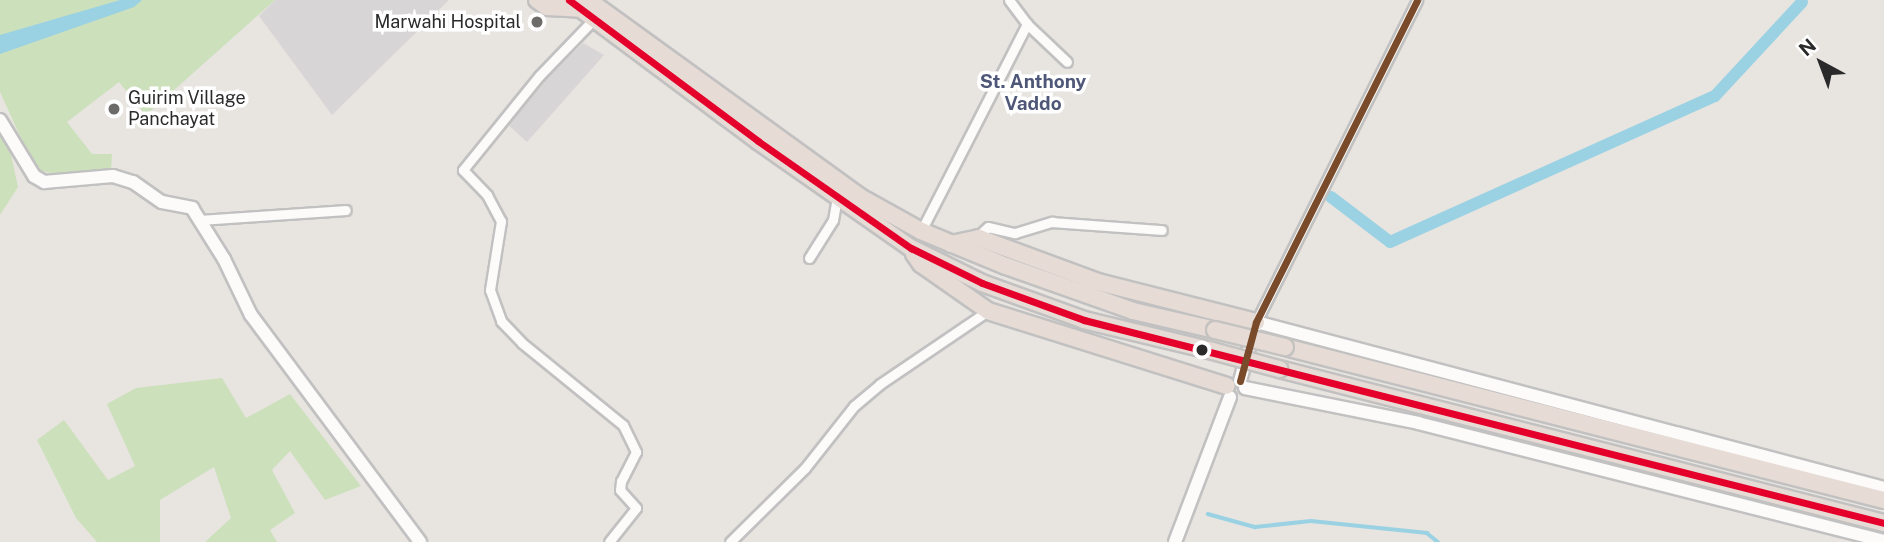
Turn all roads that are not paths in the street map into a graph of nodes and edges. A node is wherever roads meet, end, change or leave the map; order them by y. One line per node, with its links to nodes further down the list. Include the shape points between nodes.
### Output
1 (537, 0): 4 (highway, via 547,7)
2 (1009, 0): 5 (street)
3 (1415, 1): 18 (street)
4 (591, 7): 8 (highway); 12 (highway, via 860,197); 25 (street, via 463,170 487,195 501,221 491,290 501,321 623,425 636,452 620,489 636,508)
5 (1027, 24): 6 (street); 12 (street)
6 (1067, 62)
7 (0, 120): 10 (street, via 34,176 44,182 113,176 133,182 162,202 192,208)
8 (837, 197): 15 (highway); 16 (street, via 833,220)
9 (346, 210): 10 (street)
10 (200, 219): 24 (street, via 251,315)
11 (1162, 230): 13 (street, via 1052,222 1015,233 988,226)
12 (921, 231): 14 (highway)
13 (976, 238): 14 (highway); 18 (highway, via 1098,282)
14 (951, 244): 21 (highway, bridge, via 1133,311)
15 (911, 248): 17 (highway, via 921,264); 22 (highway, bridge, via 982,283 1084,320)
16 (809, 258)
17 (988, 311): 19 (highway); 26 (street, via 854,406 805,468)
18 (1256, 322): 19 (street); 20 (street)
19 (1235, 388): 23 (street, via 1418,423); 27 (street)
20 (1884, 488)
21 (1884, 500)
22 (1884, 523)
23 (1884, 541)
24 (420, 542)
25 (609, 542)
26 (730, 542)
27 (1175, 542)

